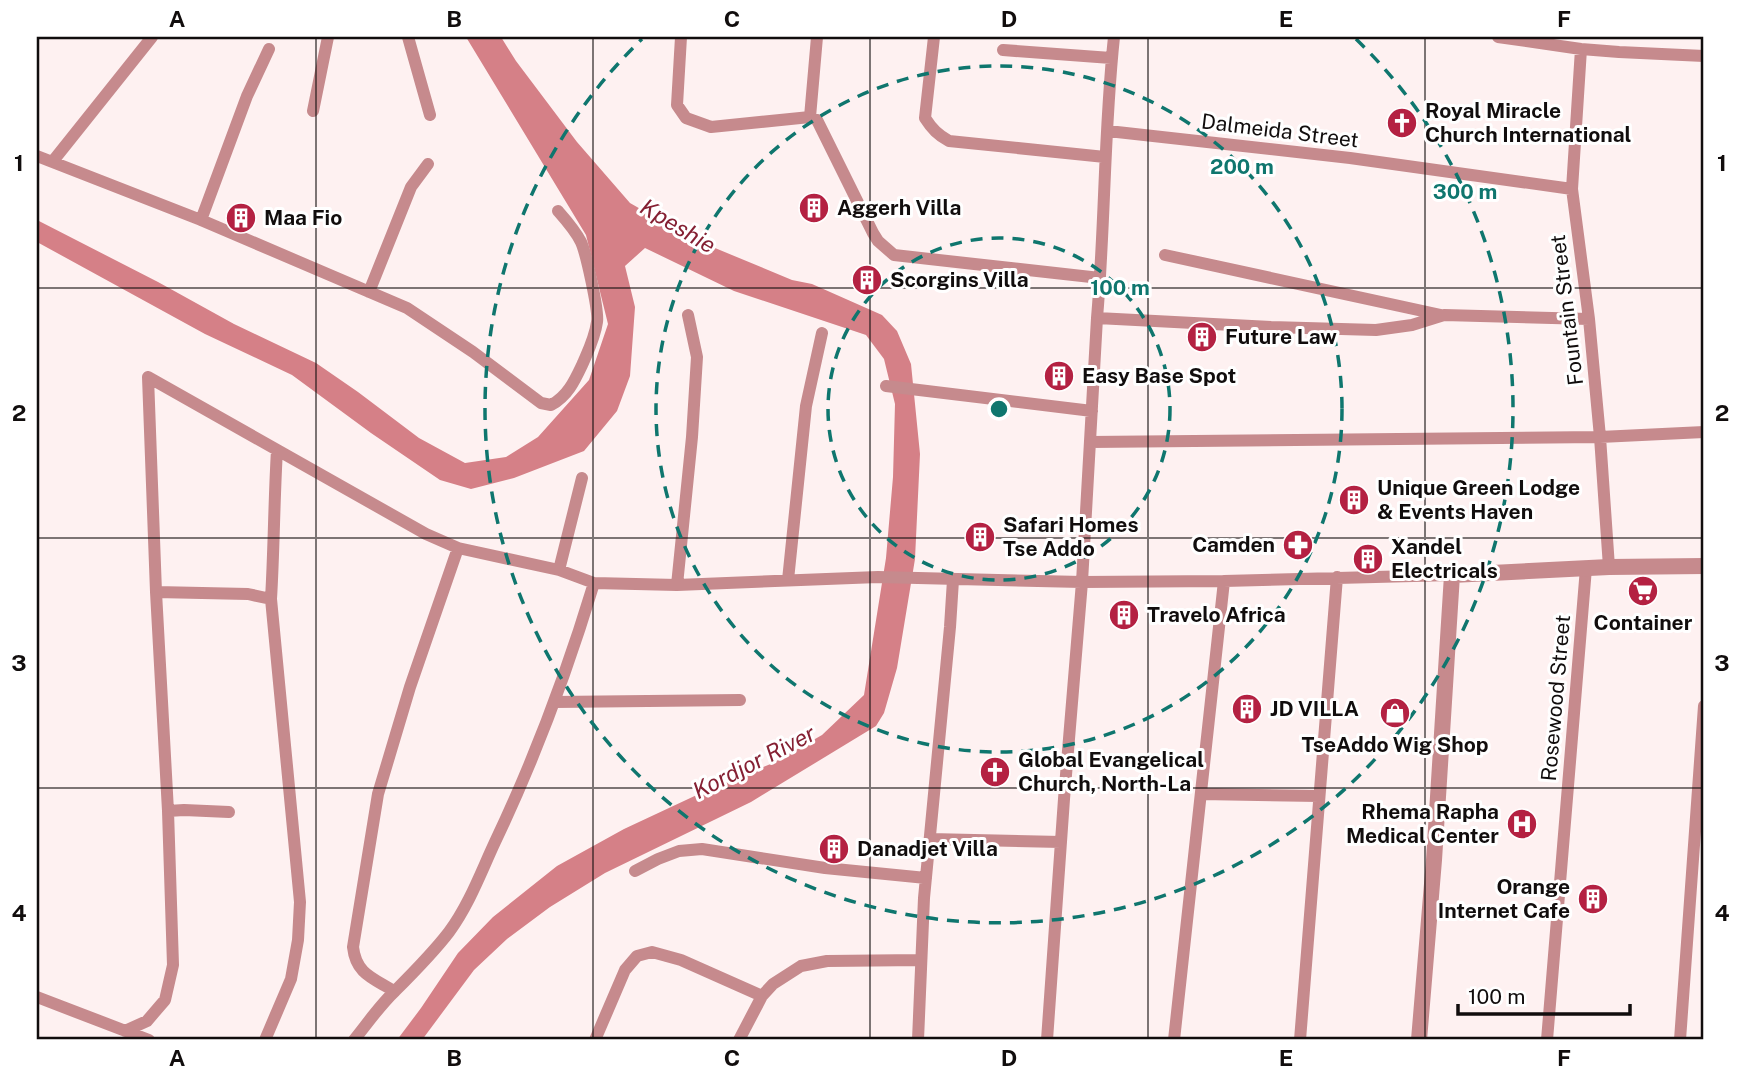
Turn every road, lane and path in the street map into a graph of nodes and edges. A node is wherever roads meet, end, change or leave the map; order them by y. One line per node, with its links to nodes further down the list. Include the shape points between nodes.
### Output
1 (152, 37): 21 (street)
2 (328, 37): 15 (street)
3 (408, 37): 16 (street)
4 (681, 37): 17 (street, via 677,104 686,118 711,127)
5 (817, 37): 17 (street)
6 (934, 37): 20 (street, via 925,118 938,135 949,141)
7 (1114, 37): 14 (street)
8 (1498, 37): 9 (street)
9 (1525, 39): 11 (street)
10 (269, 49): 25 (street)
11 (1581, 49): 13 (street); 23 (street, Fountain Street)
12 (1003, 50): 14 (street)
13 (1704, 56)
14 (1111, 58): 18 (street)
15 (313, 111)
16 (430, 116)
17 (810, 117): 27 (street, via 821,125 878,241 894,255)
18 (1108, 131): 20 (street); 23 (street, Dalmeida Street)
19 (37, 156): 21 (street)
20 (1105, 157): 27 (street)
21 (53, 161): 25 (street)
22 (428, 164): 28 (street, via 411,187)
23 (1572, 189): 32 (street, Fountain Street)
24 (558, 211): 28 (street, via 580,241 598,318 574,383 551,405 541,403 407,308)
25 (201, 220): 28 (street)
26 (1165, 255): 30 (street)
27 (1100, 278): 31 (street)
28 (369, 292)
29 (688, 315): 53 (street, via 697,357)
30 (1444, 315): 31 (street, via 1376,330); 32 (street)
31 (1097, 318): 35 (street)
32 (1589, 319): 37 (street, Fountain Street)
33 (822, 333): 48 (street, via 806,406)
34 (887, 386): 35 (street)
35 (1092, 411): 38 (street)
36 (1704, 432): 37 (street)
37 (1600, 437): 38 (street); 44 (street, Fountain Street)
38 (1090, 442): 51 (street)
39 (277, 450): 41 (street); 54 (street, via 148,377); 55 (street)
40 (582, 478): 45 (street)
41 (458, 548): 45 (street); 68 (street, via 378,794 353,947 358,966)
42 (1704, 566): 44 (street)
43 (1586, 568): 44 (street); 46 (street); 82 (street, Rosewood Street)
44 (1609, 568)
45 (559, 569): 52 (street)
46 (1452, 575): 47 (street); 81 (street)
47 (1337, 577): 50 (street); 60 (street)
48 (788, 580): 49 (street); 53 (street)
49 (953, 580): 51 (street); 63 (street)
50 (1224, 581): 51 (street); 59 (street)
51 (1082, 582): 64 (street)
52 (594, 583): 53 (street); 57 (street)
53 (677, 585)
54 (156, 592): 55 (street, via 248,594); 61 (street)
55 (271, 599): 73 (street, via 300,902 291,979)
56 (740, 700): 57 (street)
57 (555, 702): 68 (street, via 468,900 450,931)
58 (1704, 706): 83 (street)
59 (1200, 794): 60 (street); 79 (street)
60 (1319, 796): 80 (street)
61 (168, 811): 62 (street); 71 (street, via 173,965 165,1000 147,1021)
62 (229, 812)
63 (930, 839): 64 (street); 66 (street)
64 (1061, 842): 78 (street)
65 (635, 871): 66 (street, via 679,851 702,849)
66 (926, 878): 67 (street)
67 (921, 960): 69 (street, via 801,965); 77 (street)
68 (394, 991): 74 (street)
69 (762, 996): 75 (street, via 652,952 637,956 625,970); 76 (street)
70 (37, 997): 71 (street)
71 (125, 1031): 72 (street)
72 (149, 1040)
73 (265, 1040)
74 (354, 1040)
75 (595, 1040)
76 (739, 1040)
77 (918, 1040)
78 (1046, 1040)
79 (1174, 1040)
80 (1300, 1040)
81 (1419, 1040)
82 (1547, 1040)
83 (1679, 1040)

